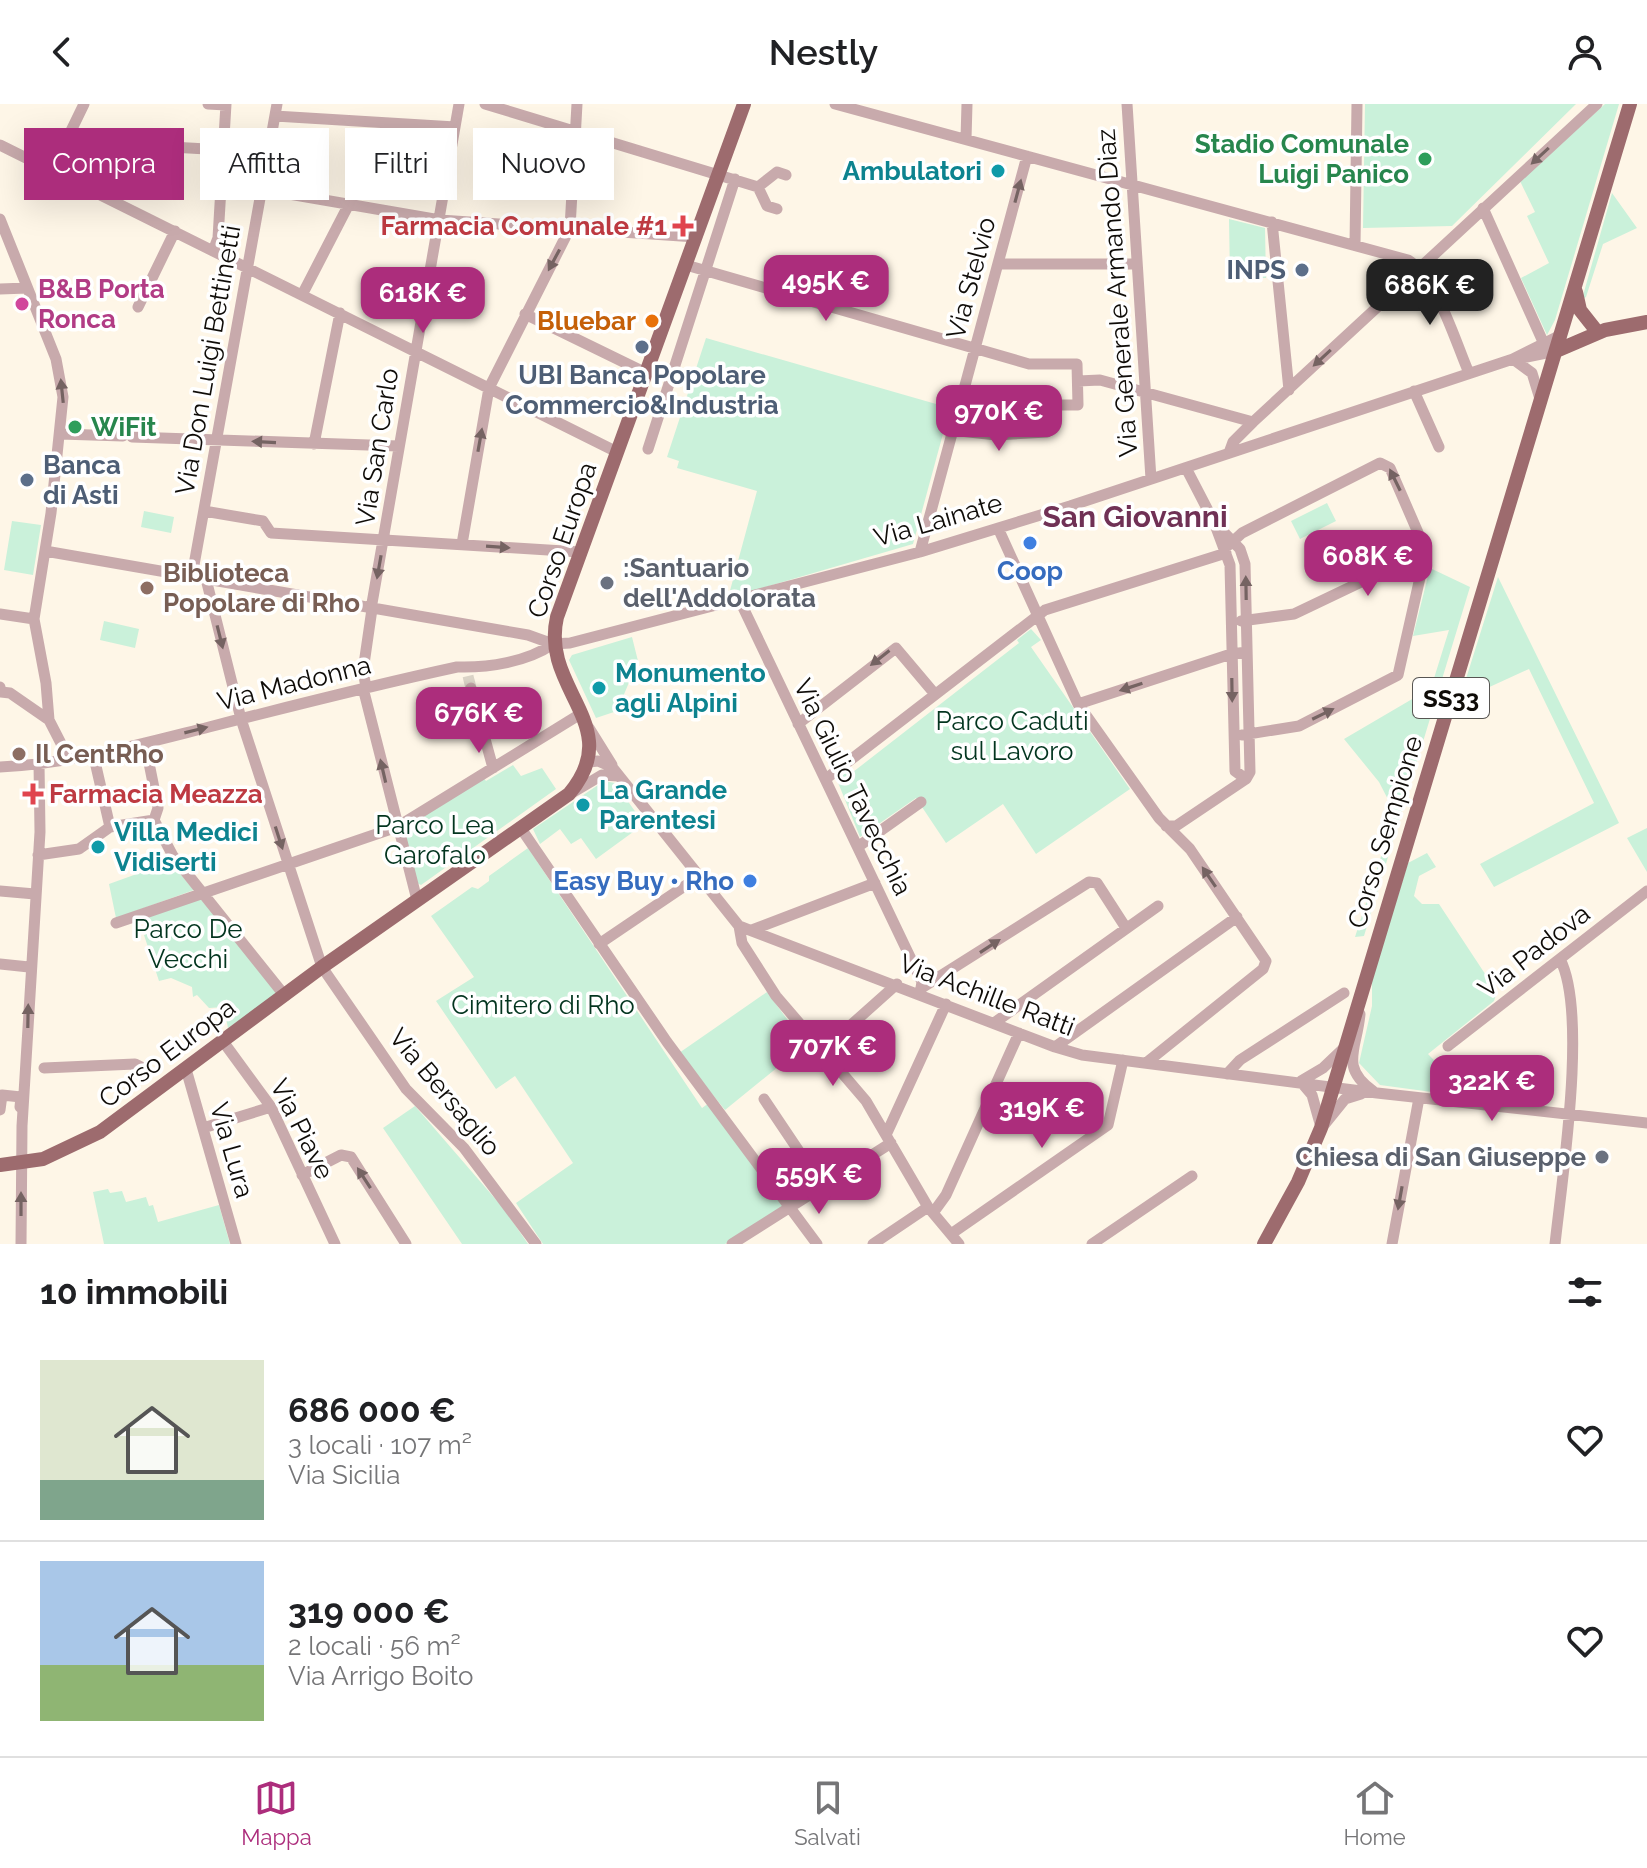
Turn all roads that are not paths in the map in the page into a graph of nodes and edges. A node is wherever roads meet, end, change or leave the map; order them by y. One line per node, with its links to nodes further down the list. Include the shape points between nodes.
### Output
1 (84, 104): 16 (street)
2 (208, 104): 3 (street)
3 (226, 104): 17 (street)
4 (459, 104): 15 (street, Via San Carlo)
5 (485, 104): 18 (street)
6 (577, 104): 19 (street)
7 (744, 104): 25 (main road, Corso Europa)
8 (835, 104): 20 (street)
9 (967, 104): 20 (street)
10 (1127, 104): 28 (street, Via Generale Armando Diaz)
11 (1357, 104): 44 (street)
12 (1597, 104): 36 (street, one-way to 36)
13 (1630, 104): 52 (main road, Corso Sempione / SS33)
14 (276, 110): 15 (street)
15 (455, 127): 39 (street, Via San Carlo)
16 (72, 128)
17 (225, 128)
18 (569, 128)
19 (576, 128)
20 (966, 139): 23 (street)
21 (614, 142): 25 (street)
22 (0, 145): 24 (street)
23 (1027, 156): 28 (street); 46 (street, Via Stelvio, one-way to 23)
24 (24, 157)
25 (718, 173): 27 (street); 43 (main road, Corso Europa)
26 (786, 175): 29 (street, via 777,172)
27 (735, 179): 29 (street); 51 (street)
28 (1132, 184): 40 (street); 47 (street, Via Generale Armando Diaz)
29 (758, 187): 37 (street, via 767,206)
30 (112, 200): 42 (street)
31 (221, 200): 45 (street)
32 (258, 200): 49 (street, Via Don Luigi Bettinetti)
33 (325, 200): 35 (street)
34 (572, 200): 41 (street)
35 (349, 204): 39 (street); 55 (street)
36 (1483, 208): 50 (street); 63 (street)
37 (777, 209)
38 (0, 219): 53 (street)
39 (440, 220): 41 (street); 64 (street, Via San Carlo)
40 (1272, 222): 44 (street); 70 (street)
41 (570, 228): 43 (street); 58 (street, one-way to 58)
42 (175, 231): 45 (street); 56 (street)
43 (696, 237): 48 (main road, Corso Europa)
44 (1355, 245): 50 (street)
45 (213, 251): 49 (street)
46 (999, 264): 47 (street); 62 (street, Via Stelvio)
47 (1137, 264): 72 (street, Via Generale Armando Diaz)
48 (686, 265): 51 (street); 66 (main road, Corso Europa)
49 (247, 266): 55 (street); 79 (street, Via Don Luigi Bettinetti)
50 (1420, 267): 67 (street); 70 (street, one-way to 70)
51 (706, 271): 62 (street); 83 (street)
52 (1577, 284): 60 (main road, via 1580,310); 61 (main road, Corso Sempione / SS33)
53 (27, 288): 54 (street); 78 (street, one-way to 53, via 59,371)
54 (0, 289)
55 (302, 295): 57 (street)
56 (138, 307)
57 (340, 313): 64 (street); 80 (street)
58 (525, 314): 66 (street); 69 (street)
59 (1647, 322): 60 (main road, Via Lainate)
60 (1600, 330): 61 (main road, Via Lainate, via 1576,329); 63 (main road, Via Lainate)
61 (1561, 335): 63 (main road, Corso Sempione / SS33)
62 (975, 347): 68 (street, via 1029,364 1077,364); 74 (street, Via Stelvio)
63 (1550, 348): 65 (street, Via Lainate); 73 (main road, Corso Sempione / SS33)
64 (415, 351): 69 (street); 81 (street, Via San Carlo)
65 (1513, 359): 67 (street, Via Lainate); 73 (street, via 1532,373)
66 (646, 373): 84 (main road, Corso Europa)
67 (1469, 373): 71 (street, Via Lainate)
68 (1078, 381): 72 (street, via 1100,380); 74 (street, via 1078,405)
69 (489, 388): 84 (street); 91 (street, one-way to 69)
70 (1289, 390): 75 (street)
71 (1414, 391): 82 (street); 85 (street, Via Lainate)
72 (1147, 393): 75 (street); 87 (street, Via Generale Armando Diaz)
73 (1540, 401): 166 (main road, Corso Sempione / SS33)
74 (959, 405): 76 (street, Via Stelvio)
75 (1253, 422): 85 (street)
76 (951, 430): 77 (street, via 996,435); 96 (street, Via Stelvio)
77 (1047, 432)
78 (60, 434): 79 (street); 93 (street)
79 (217, 439): 80 (street, one-way to 79); 88 (street, Via Don Luigi Bettinetti)
80 (314, 444): 81 (street)
81 (398, 446): 90 (street, Via San Carlo)
82 (1439, 447)
83 (648, 449)
84 (617, 452): 95 (main road, Corso Europa)
85 (1229, 453): 86 (street, Via Lainate)
86 (1186, 468): 87 (street, Via Lainate); 92 (street)
87 (1151, 479): 89 (street, Via Lainate)
88 (204, 511): 90 (street, via 263,521 271,533); 97 (street, Via Don Luigi Bettinetti)
89 (998, 528): 96 (street, Via Lainate); 102 (street)
90 (384, 539): 91 (street); 100 (street, Via San Carlo, one-way to 100)
91 (462, 544): 95 (street, one-way to 95)
92 (1230, 550): 94 (street, one-way to 92, via 1390,468 1380,463 1242,533); 102 (street); 104 (street); 105 (street, one-way to 92, via 1245,564)
93 (45, 551): 97 (street); 103 (street)
94 (1426, 551): 105 (street, via 1294,614); 122 (street, one-way to 94, via 1299,726 1398,675)
95 (580, 552): 107 (main road, Corso Europa)
96 (920, 552): 99 (street, Via Lainate)
97 (192, 576): 98 (street)
98 (206, 579): 100 (street); 117 (street, Via Bersaglio, one-way to 117)
99 (739, 599): 107 (street, Via Lainate, via 600,637); 119 (street, Via Giulio Tavecchia)
100 (371, 609): 106 (street); 112 (street, Via San Carlo)
101 (0, 614): 103 (street)
102 (1035, 615): 114 (street); 115 (street)
103 (34, 619): 118 (street)
104 (1231, 621): 105 (street); 109 (street)
105 (1246, 621): 108 (street)
106 (528, 635): 107 (street); 110 (street)
107 (553, 644): 110 (street, Via Madonna); 116 (main road, Corso Europa, via 561,675)
108 (1247, 652): 109 (street); 122 (street)
109 (1231, 654): 115 (street, one-way to 115); 121 (street, one-way to 121)
110 (525, 657): 111 (street, Via Madonna)
111 (468, 677): 112 (street, Via Madonna); 129 (street)
112 (365, 687): 117 (street, Via Madonna); 138 (street, Via San Carlo, one-way to 112)
113 (4, 691): 118 (street)
114 (934, 693): 119 (street, one-way to 119, via 896,648); 131 (street)
115 (1078, 704): 136 (street)
116 (582, 713): 120 (main road, Corso Europa); 129 (street)
117 (241, 719): 123 (street, Via Madonna, one-way to 117); 142 (street, Via Bersaglio, one-way to 142)
118 (49, 720): 125 (street)
119 (798, 724): 131 (street, Via Giulio Tavecchia)
120 (589, 728): 126 (main road, Corso Europa); 130 (street)
121 (1233, 735): 122 (street); 132 (street, via 1235,771)
122 (1249, 735): 132 (street)
123 (145, 743): 124 (street, Via Madonna); 135 (street, via 158,808)
124 (93, 753): 125 (street, Via Madonna); 137 (street)
125 (72, 758): 127 (street, Via Madonna)
126 (589, 762): 130 (street); 133 (main road, Corso Europa)
127 (39, 763): 128 (street, Via Madonna); 141 (street)
128 (0, 767)
129 (493, 768): 138 (street)
130 (618, 776): 133 (street, via 602,775); 143 (street)
131 (827, 778): 140 (street, Via Giulio Tavecchia)
132 (1246, 779): 136 (street, via 1176,826)
133 (569, 794): 139 (main road, Corso Europa)
134 (921, 802): 140 (street)
135 (154, 820): 137 (street); 147 (street)
136 (1166, 826): 152 (street, one-way to 136, via 1190,849)
137 (110, 827): 141 (street, via 79,849)
138 (397, 827): 142 (street); 149 (street, Via San Carlo)
139 (520, 827): 149 (main road, Corso Europa); 158 (street)
140 (859, 846): 144 (street, Via Giulio Tavecchia)
141 (38, 855): 148 (street)
142 (287, 864): 147 (street); 162 (street, Via Bersaglio)
143 (698, 877): 154 (street); 158 (street)
144 (875, 883): 151 (street); 164 (street, Via Giulio Tavecchia)
145 (0, 891): 148 (street)
146 (1647, 891): 159 (street, Via Padova)
147 (201, 893): 153 (street); 167 (street)
148 (35, 894): 161 (street)
149 (417, 900): 162 (main road, Corso Europa)
150 (1158, 906): 155 (street)
151 (788, 916): 156 (street); 157 (street)
152 (1237, 917): 173 (street); 177 (street, via 1266,965)
153 (116, 923)
154 (739, 926): 156 (street, Via Achille Ratti); 175 (street, via 742,943 776,996)
155 (1126, 928): 164 (street, one-way to 155, via 1094,881); 169 (street)
156 (752, 930): 157 (street, Via Achille Ratti)
157 (788, 942): 163 (street, Via Achille Ratti)
158 (599, 944): 202 (street)
159 (1560, 959): 172 (street, Via Padova); 191 (street, via 1570,986)
160 (0, 964): 161 (street)
161 (29, 967): 185 (street, one-way to 161, via 29,1067)
162 (322, 967): 167 (main road, Corso Europa); 209 (street, Via Bersaglio, via 406,1089 464,1148)
163 (897, 984): 164 (street, Via Achille Ratti); 175 (street)
164 (922, 990): 168 (street, Via Achille Ratti)
165 (1344, 993): 181 (street, via 1240,1060)
166 (1361, 995): 174 (main road, Corso Sempione / SS33); 186 (street, via 1352,1066 1358,1079)
167 (285, 996): 171 (main road, Corso Europa)
168 (946, 1004): 169 (street, Via Achille Ratti); 195 (street)
169 (994, 1023): 170 (street, Via Achille Ratti)
170 (1019, 1033): 173 (street, Via Achille Ratti); 203 (street, via 953,1181)
171 (222, 1040): 180 (main road, Corso Europa); 189 (street, Via Piave)
172 (1448, 1046)
173 (1055, 1047): 176 (street, Via Achille Ratti)
174 (1344, 1048): 182 (street); 183 (main road, Corso Sempione / SS33)
175 (823, 1050): 195 (street, via 866,1101)
176 (1123, 1060): 177 (street, Via Achille Ratti); 204 (street, via 1108,1125)
177 (1146, 1063): 181 (street, Via Achille Ratti)
178 (140, 1067): 179 (street)
179 (44, 1068)
180 (186, 1069): 193 (street, Via Lura); 197 (main road, Corso Europa, via 100,1132)
181 (1227, 1074): 182 (street, Via Achille Ratti)
182 (1301, 1081): 183 (street, Via Achille Ratti); 194 (street, via 1312,1095)
183 (1333, 1086): 186 (street, Via Achille Ratti); 194 (main road, Corso Sempione / SS33)
184 (0, 1090): 185 (street)
185 (23, 1093): 197 (street)
186 (1377, 1093): 187 (street, Via Achille Ratti); 194 (street, via 1345,1099)
187 (1419, 1098): 191 (street, Via Achille Ratti); 215 (street, one-way to 215)
188 (764, 1099): 201 (street)
189 (271, 1107): 193 (street); 199 (street, Via Piave)
190 (0, 1110): 196 (street, via 2,1095 21,1097 20,1154)
191 (1569, 1114): 192 (street, Via Achille Ratti); 216 (street)
192 (1647, 1123)
193 (203, 1128): 206 (street, Via Lura)
194 (1321, 1128): 214 (main road, Corso Sempione / SS33)
195 (888, 1139): 201 (street); 203 (street)
196 (0, 1158)
197 (22, 1164): 198 (main road, Corso Europa); 205 (street, one-way to 197)
198 (0, 1165)
199 (302, 1175): 207 (street, Via Piave); 208 (street, one-way to 199, via 351,1157 341,1155)
200 (1192, 1176): 213 (street)
201 (823, 1187): 202 (street)
202 (792, 1208): 210 (street); 211 (street)
203 (930, 1210): 204 (street); 212 (street)
204 (955, 1239)
205 (21, 1244)
206 (236, 1244)
207 (335, 1244)
208 (406, 1244)
209 (536, 1244)
210 (732, 1244)
211 (817, 1244)
212 (873, 1244)
213 (1092, 1244)
214 (1264, 1244)
215 (1392, 1244)
216 (1555, 1244)

